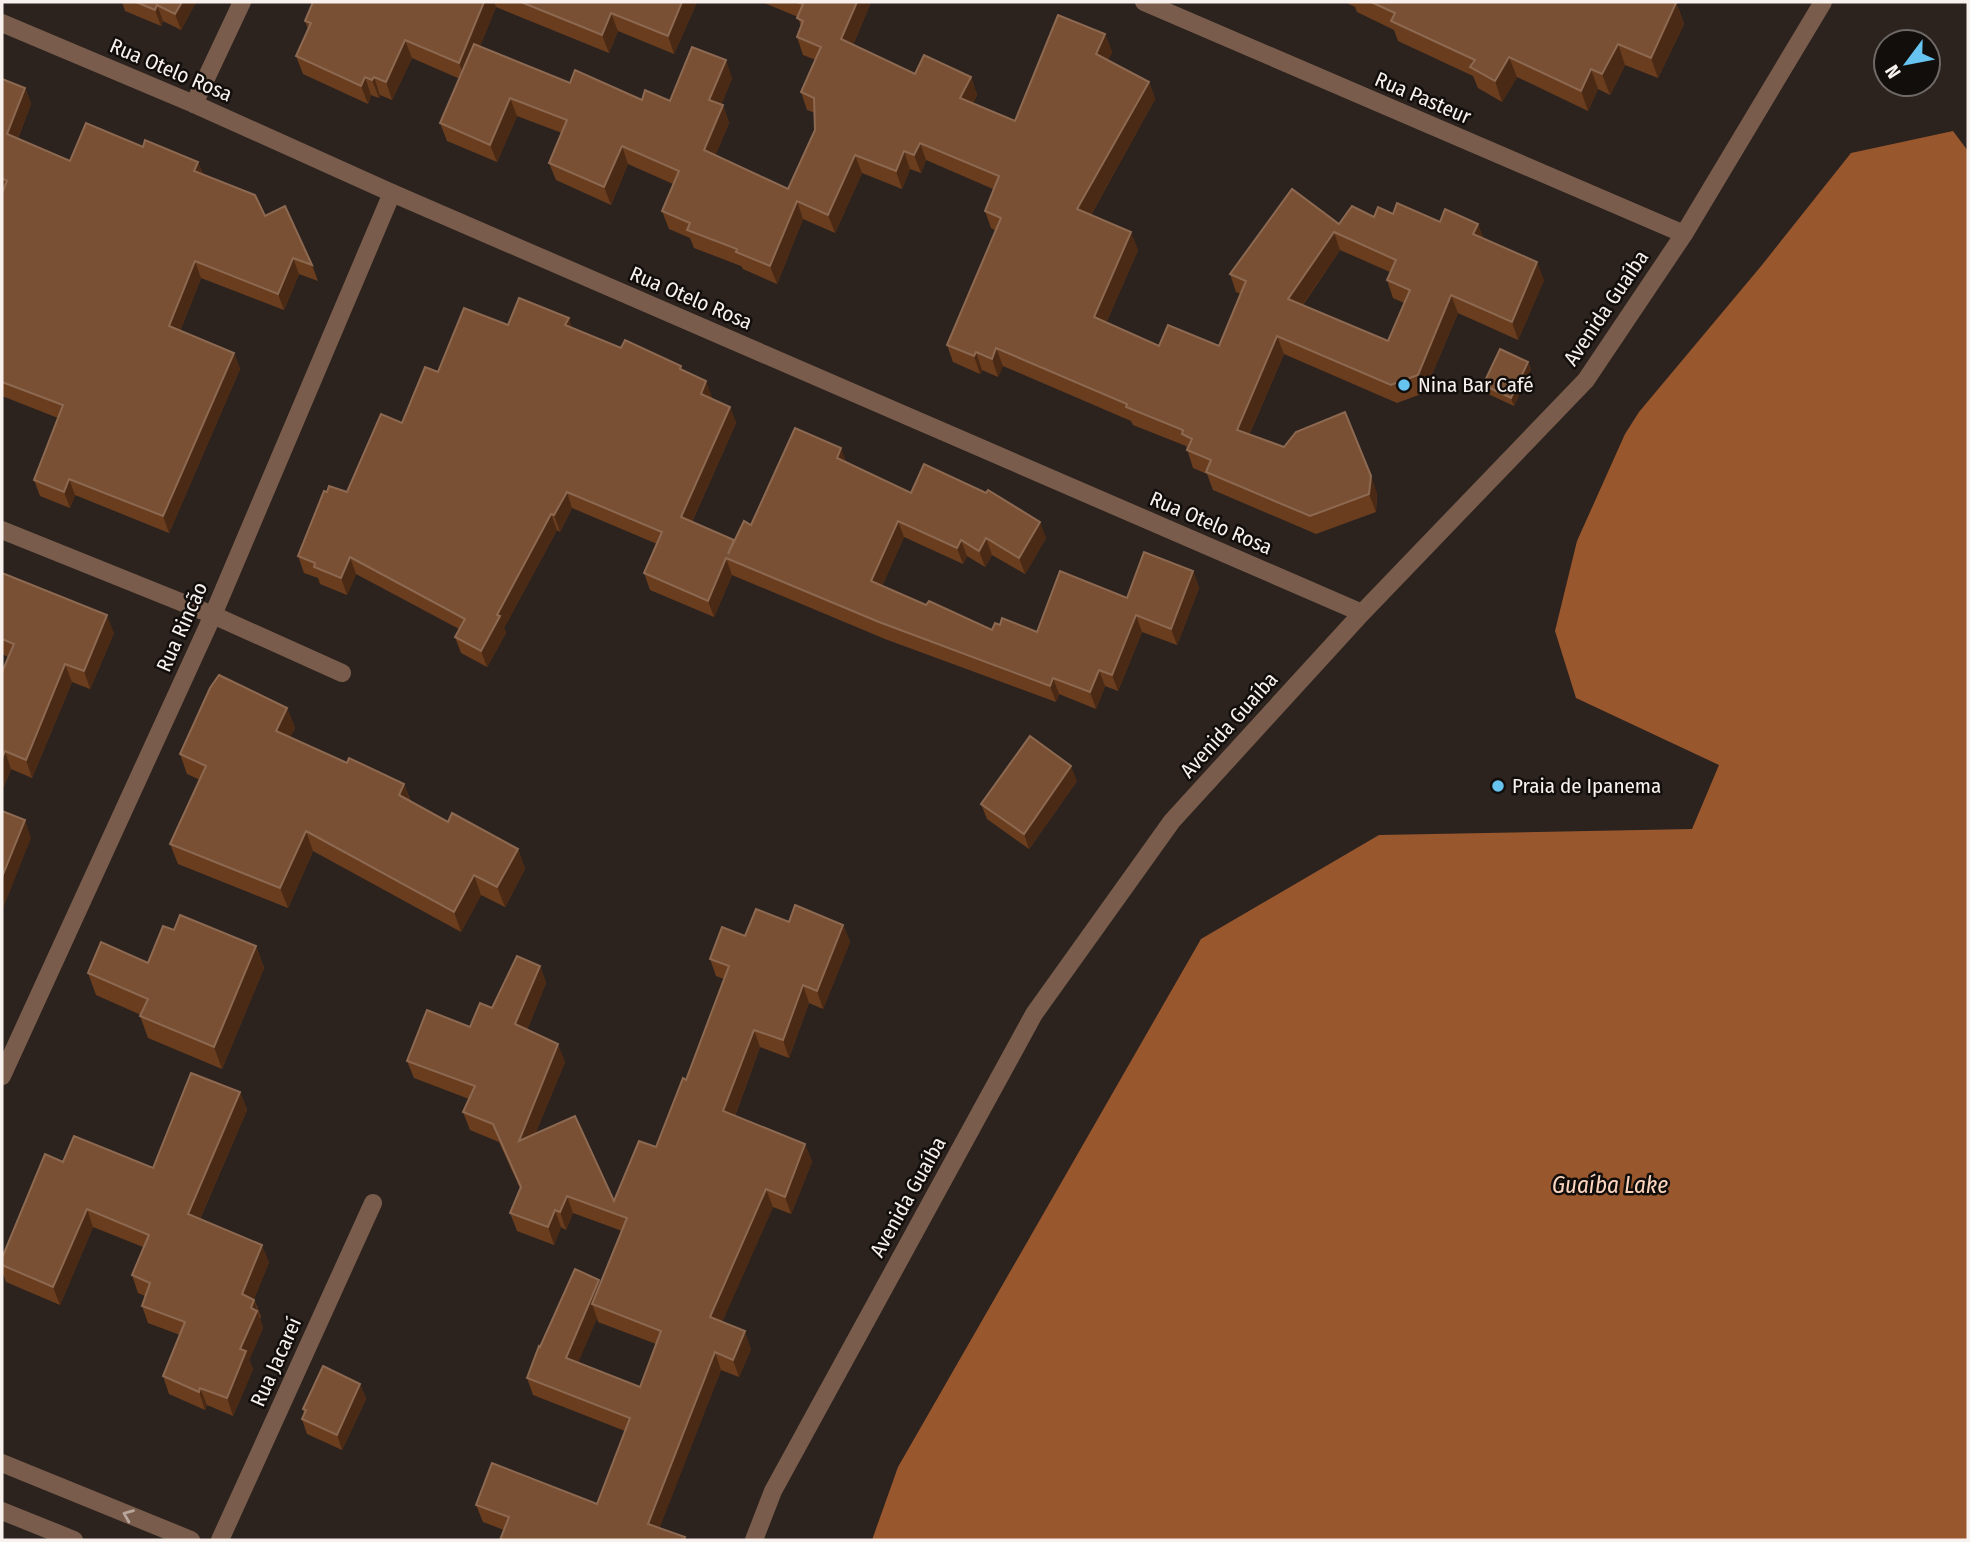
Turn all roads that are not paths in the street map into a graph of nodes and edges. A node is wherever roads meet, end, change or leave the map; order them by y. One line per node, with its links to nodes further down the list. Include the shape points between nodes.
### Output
1 (242, 2): 5 (street)
2 (1143, 2): 7 (street, Rua Pasteur)
3 (1823, 2): 7 (street, Avenida Guaíba)
4 (2, 23): 5 (street, Rua Otelo Rosa)
5 (194, 104): 6 (street, Rua Otelo Rosa)
6 (392, 194): 9 (street, Rua Otelo Rosa); 10 (street, Rua Rincão)
7 (1684, 234): 9 (street, Avenida Guaíba, via 1586,380)
8 (2, 530): 10 (street)
9 (1362, 613): 19 (street, Avenida Guaíba, via 1172,821 1034,1014 773,1491)
10 (213, 615): 11 (street); 12 (street, Rua Rincão)
11 (342, 673)
12 (2, 1076)
13 (373, 1203): 18 (street, Rua Jacareí)
14 (2, 1463): 17 (street, one-way to 14)
15 (2, 1511): 16 (street)
16 (74, 1540)
17 (191, 1540)
18 (220, 1540)
19 (754, 1540)

